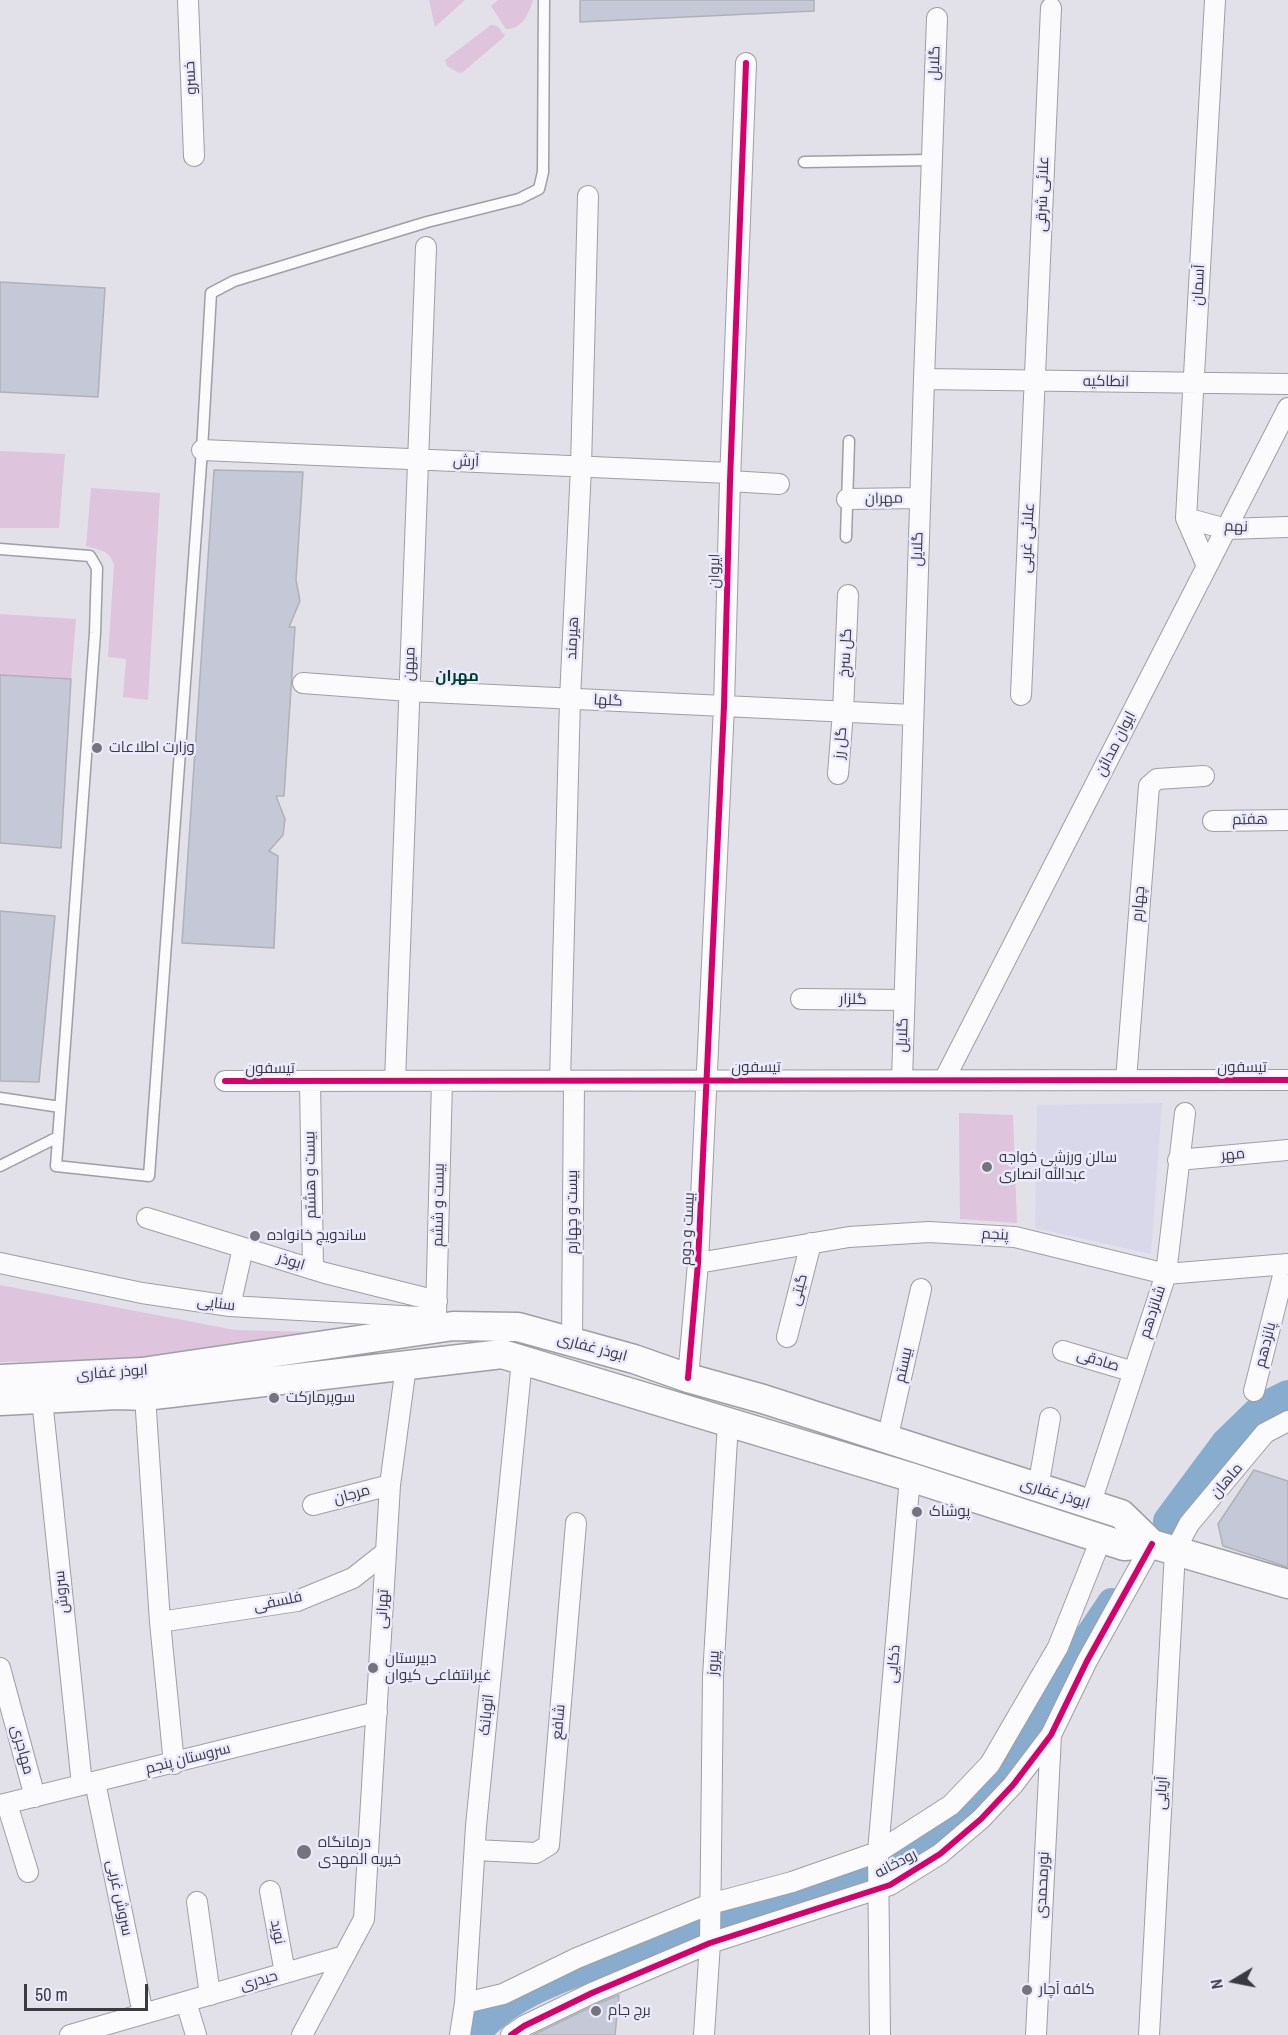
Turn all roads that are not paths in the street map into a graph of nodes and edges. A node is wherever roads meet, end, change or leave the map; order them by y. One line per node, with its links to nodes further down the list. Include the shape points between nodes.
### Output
1 (188, 0): 7 (street, خسرو)
2 (544, 0): 18 (lane, via 543,172 539,189 519,199 427,222 234,281 211,293)
3 (1215, 0): 14 (street, آسمان)
4 (1051, 8): 13 (street, علائی شرقی)
5 (937, 18): 8 (street, گلایل)
6 (746, 63): 21 (street, ایروان)
7 (194, 156)
8 (931, 160): 9 (lane); 12 (street, گلایل)
9 (804, 162)
10 (588, 196): 20 (street, هیرمند)
11 (426, 247): 19 (street, میهن)
12 (924, 379): 13 (street, انطاکیه); 23 (street, گلایل)
13 (1035, 381): 14 (street, انطاکیه); 34 (street, علائی غربی)
14 (1193, 382): 15 (street, انطاکیه); 25 (street, آسمان)
15 (1288, 384)
16 (1288, 408): 27 (street, ایوان مدائن)
17 (849, 441): 24 (lane)
18 (202, 450): 19 (street, آرش); 58 (lane, via 149,1176 56,1166)
19 (418, 460): 20 (street, آرش); 33 (street, میهن)
20 (581, 467): 21 (street, آرش); 35 (street, هیرمند)
21 (730, 477): 22 (street, آرش); 36 (street, ایروان)
22 (779, 483)
23 (920, 498): 24 (street, مهران); 38 (street, گلایل)
24 (847, 499): 28 (lane)
25 (1186, 518): 27 (street, نهم); 30 (street, آسمان)
26 (1288, 527): 27 (street, نهم)
27 (1226, 529): 30 (street, ایوان مدائن)
28 (846, 537)
29 (0, 549): 56 (lane, via 90,556 97,568)
30 (1207, 566): 47 (street, ایوان مدائن)
31 (848, 595): 37 (street, گل سرخ)
32 (303, 683): 33 (street, گلها)
33 (409, 692): 35 (street, گلها); 52 (street, میهن)
34 (1021, 694)
35 (570, 699): 36 (street, گلها); 54 (street, هیرمند)
36 (724, 706): 37 (street, گلها); 45 (street, ایروان)
37 (843, 712): 38 (street, گلها); 39 (street, گل رز)
38 (913, 715): 44 (street, گلایل)
39 (838, 774)
40 (1204, 776): 48 (street, چهارم, via 1157,779 1149,786)
41 (1288, 820): 42 (street, هفتم)
42 (1213, 821)
43 (801, 999): 44 (street, گلزار)
44 (904, 1000): 46 (street, گلایل)
45 (706, 1080): 46 (street, تیسفون); 54 (street, تیسفون); 66 (street, بیست و دوم)
46 (902, 1080): 47 (street, تیسفون)
47 (944, 1080): 48 (street, تیسفون)
48 (1125, 1080): 49 (street, تیسفون)
49 (1288, 1080)
50 (225, 1081): 51 (street, تیسفون)
51 (310, 1081): 52 (street, تیسفون); 68 (street, بیست و هشتم)
52 (394, 1081): 53 (street, تیسفون)
53 (442, 1081): 54 (street, تیسفون); 72 (street, بیست و ششم)
54 (567, 1081): 75 (street, بیست و چهارم)
55 (0, 1098): 56 (lane)
56 (60, 1107): 58 (lane)
57 (1185, 1113): 60 (street, شانزدهم)
58 (58, 1137): 61 (lane)
59 (1288, 1150): 60 (street, مهر)
60 (1178, 1160): 69 (street, شانزدهم)
61 (0, 1166)
62 (147, 1218): 64 (street, ابوذر)
63 (812, 1244): 66 (street, پنجم); 69 (street, پنجم, via 849,1237 929,1232 1015,1236); 74 (street, گیتی)
64 (243, 1248): 68 (street, ابوذر); 71 (street)
65 (0, 1263): 71 (street, سنایی, via 142,1293)
66 (698, 1263): 80 (street, بیست و دوم)
67 (1287, 1264): 69 (street, پنجم); 82 (street, پانزدهم)
68 (313, 1269): 72 (street, ابوذر)
69 (1166, 1274): 79 (street, شانزدهم)
70 (921, 1289): 89 (street, بیستم)
71 (230, 1306): 72 (street, سنایی)
72 (436, 1316): 73 (main road, ابوذر غفاری); 75 (main road, ابوذر غفاری, via 474,1325 518,1327)
73 (407, 1334): 78 (main road); 81 (main road, ابوذر غفاری, via 142,1372)
74 (787, 1337)
75 (572, 1342): 80 (main road, ابوذر غفاری)
76 (1063, 1351): 79 (street, صادقی)
77 (522, 1360): 78 (main road, ابوذر غفاری, via 502,1354); 88 (main road, ابوذر غفاری); 108 (street, اتوبانک)
78 (406, 1366): 83 (main road, ابوذر غفاری); 91 (street, تهرانی)
79 (1134, 1372): 94 (street, شانزدهم)
80 (688, 1378): 89 (main road, ابوذر غفاری)
81 (0, 1379)
82 (1254, 1391)
83 (145, 1396): 84 (main road, ابوذر غفاری); 100 (street)
84 (42, 1399): 85 (main road, ابوذر غفاری); 105 (street, سروش)
85 (0, 1401)
86 (1050, 1418): 92 (street)
87 (1288, 1421): 97 (street, ماهان, via 1265,1432 1190,1524)
88 (728, 1422): 90 (main road, ابوذر غفاری); 114 (street, پیروز, via 713,1677)
89 (887, 1440): 92 (main road, ابوذر غفاری)
90 (910, 1477): 96 (main road, ابوذر غفاری); 109 (street, ذکایی)
91 (390, 1485): 93 (street, مرجان); 98 (street, تهرانی)
92 (1038, 1488): 94 (main road, ابوذر غفاری)
93 (313, 1505)
94 (1090, 1505): 97 (main road, ابوذر غفاری, via 1121,1514)
95 (576, 1523): 108 (street, شافع, via 549,1845 536,1853)
96 (1101, 1539): 97 (main road, ابوذر غفاری, via 1124,1546); 109 (street, رودخانه, via 1058,1647 990,1764 951,1805)
97 (1163, 1547): 99 (main road, ابوذر غفاری); 103 (street, رودخانه, via 1087,1661); 130 (street, آریایی)
98 (386, 1552): 100 (street, فلسفی, via 353,1578 297,1600); 102 (street, تهرانی)
99 (1288, 1584)
100 (160, 1622): 104 (street)
101 (0, 1668): 106 (street, مهاجری)
102 (376, 1712): 104 (street, سروستان پنجم); 116 (street, تهرانی, via 364,1919)
103 (1051, 1735): 111 (street, رودخانه, via 981,1819 940,1854); 129 (street, نورمحمدی)
104 (174, 1764): 105 (street, سروستان پنجم)
105 (89, 1784): 106 (street, سروستان پنجم); 121 (street, سروش غربی)
106 (35, 1797): 107 (street, سروستان پنجم)
107 (4, 1804): 110 (street)
108 (475, 1850): 120 (street, اتوبانک)
109 (878, 1852): 111 (street, ذکایی); 114 (street, رودخانه, via 792,1882)
110 (28, 1872)
111 (879, 1888): 115 (street, رودخانه); 128 (street)
112 (270, 1891): 117 (street, نوید)
113 (197, 1902): 118 (street)
114 (710, 1904): 115 (street, پیروز); 120 (street, رودخانه, via 577,1958 503,1994)
115 (710, 1943): 126 (street, رودخانه, via 592,1994); 127 (street)
116 (344, 1956): 117 (street, حیدری); 124 (street, تهرانی)
117 (285, 1973): 118 (street, حیدری)
118 (210, 1995): 119 (street, حیدری)
119 (186, 2002): 121 (street, حیدری); 123 (street)
120 (465, 2003): 125 (street, اتوبانک)
121 (143, 2014): 122 (street, حیدری)
122 (70, 2035)
123 (196, 2035)
124 (302, 2035)
125 (460, 2035)
126 (511, 2035)
127 (704, 2035)
128 (880, 2035)
129 (1036, 2035)
130 (1149, 2035)

